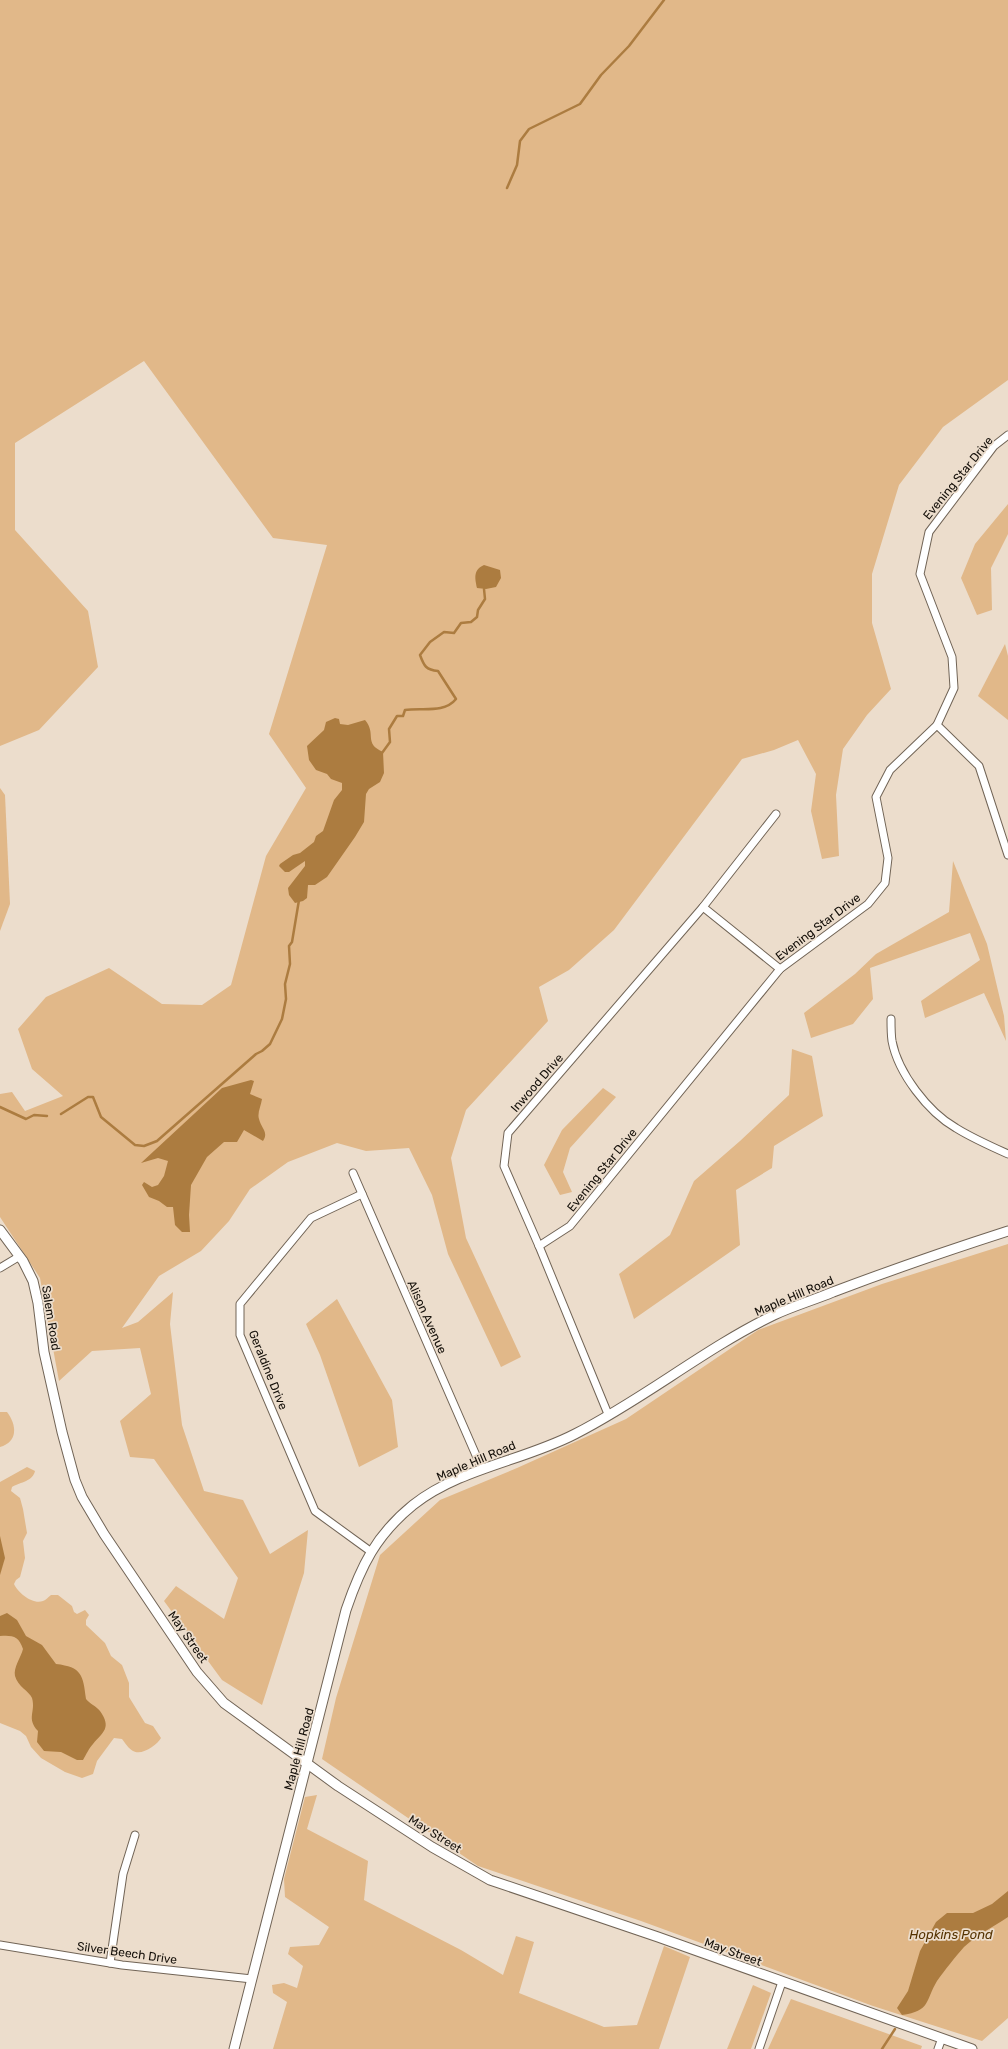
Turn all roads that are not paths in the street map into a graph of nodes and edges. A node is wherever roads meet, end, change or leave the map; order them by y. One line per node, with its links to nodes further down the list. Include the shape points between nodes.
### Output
1 (1008, 435): 2 (street, Evening Star Drive, via 994,446 929,532 920,574 952,657 954,688)
2 (937, 725): 4 (street, via 978,766); 6 (street, Evening Star Drive, via 890,770 876,797 888,858 885,883 868,904)
3 (776, 814): 5 (street, Inwood Drive)
4 (1008, 855)
5 (703, 907): 6 (street); 13 (street, Inwood Drive, via 508,1133 504,1166)
6 (780, 969): 13 (street, Evening Star Drive, via 570,1226)
7 (891, 1019): 8 (street, via 892,1041 900,1066 929,1106 954,1128)
8 (1008, 1154)
9 (354, 1173): 10 (street, Alison Avenue)
10 (362, 1194): 18 (street, Alison Avenue); 19 (street, Geraldine Drive, via 310,1218 240,1304 240,1335 315,1511)
11 (0, 1230): 14 (street, Salem Road)
12 (1008, 1231): 16 (street, Maple Hill Road, via 909,1263 775,1315 713,1348)
13 (539, 1246): 16 (street, Inwood Drive)
14 (20, 1256): 15 (street); 17 (street, Salem Road, via 29,1271 36,1293 44,1352)
15 (0, 1268)
16 (608, 1414): 18 (street, Maple Hill Road, via 574,1434)
17 (59, 1418): 20 (street, May Street, via 67,1454 82,1497 197,1672 224,1703)
18 (482, 1469): 19 (street, Maple Hill Road, via 447,1484 413,1505)
19 (370, 1551): 20 (street, Maple Hill Road, via 346,1610)
20 (307, 1762): 24 (street, Maple Hill Road); 25 (street, May Street, via 369,1806 490,1880)
21 (135, 1835): 23 (street, via 123,1874)
22 (0, 1945): 23 (street, Silver Beech Drive)
23 (110, 1963): 24 (street, Silver Beech Drive)
24 (252, 1979): 27 (street, Maple Hill Road)
25 (782, 1982): 26 (street, May Street); 28 (street)
26 (942, 2038): 29 (street); 30 (street, May Street)
27 (234, 2049)
28 (759, 2049)
29 (938, 2049)
30 (972, 2049)

